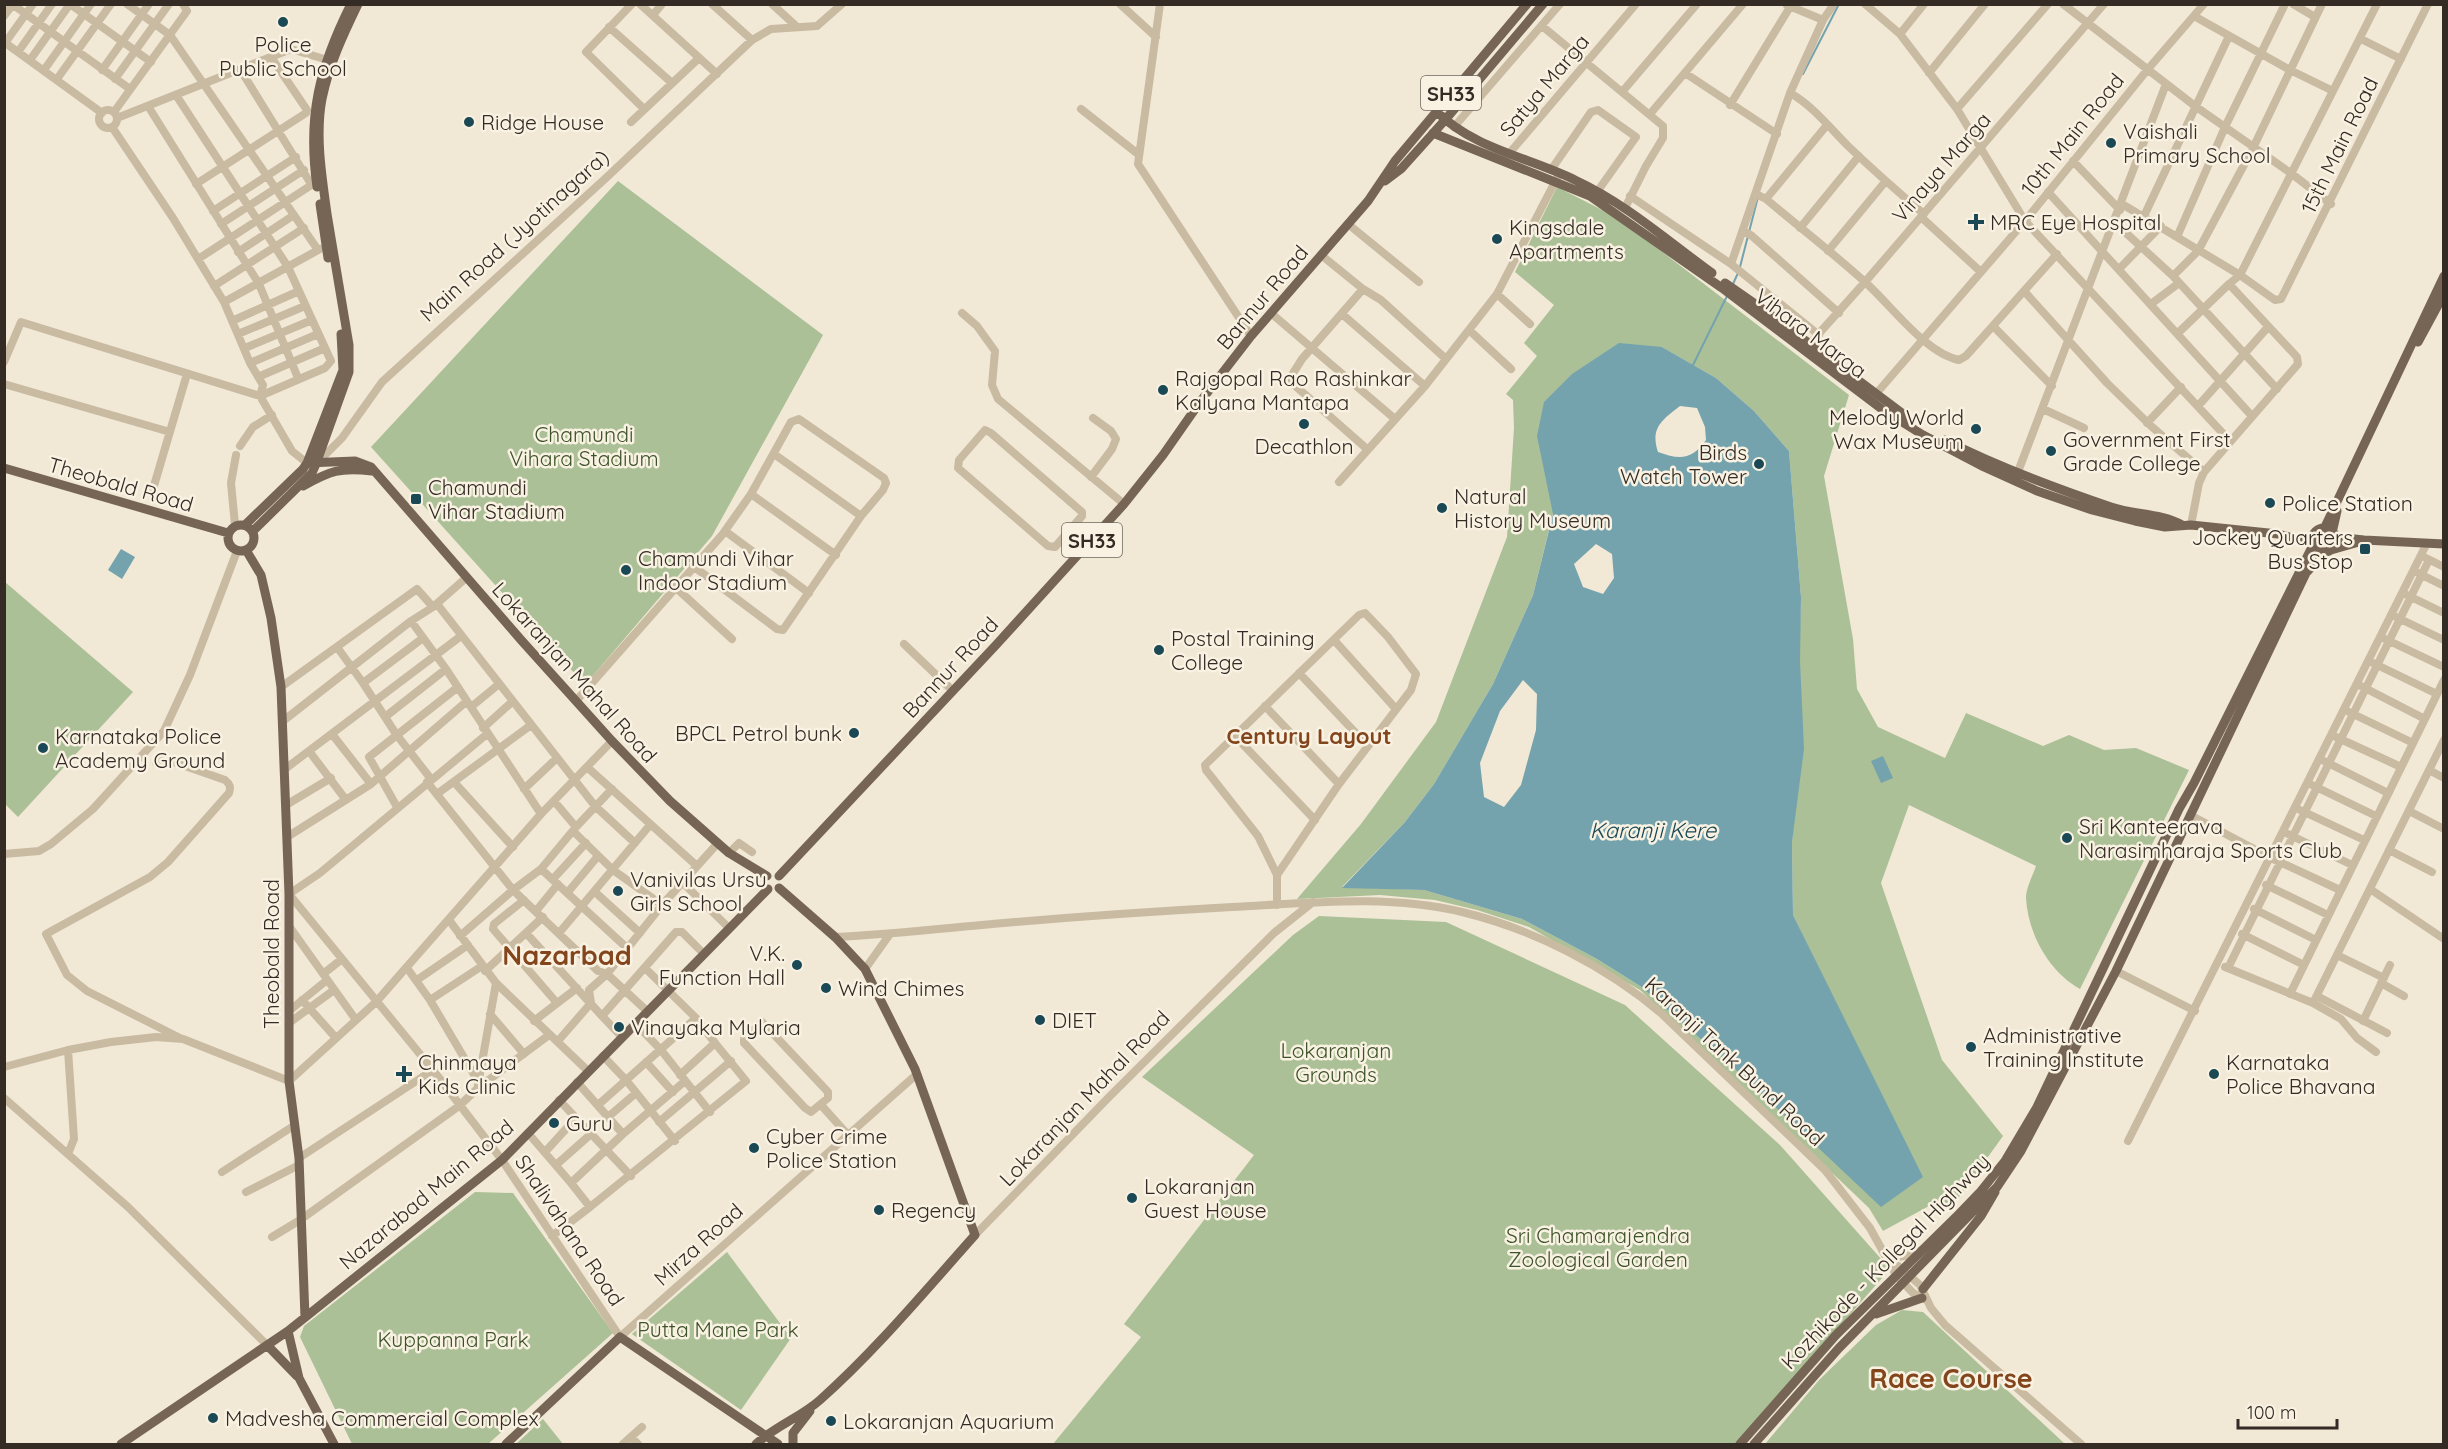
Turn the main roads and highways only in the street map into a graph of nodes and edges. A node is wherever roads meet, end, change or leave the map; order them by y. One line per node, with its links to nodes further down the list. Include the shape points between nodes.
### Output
1 (351, 4): 5 (main road)
2 (358, 4): 5 (main road)
3 (1527, 4): 6 (main road, Bannur Road / SH33)
4 (1543, 4): 7 (main road)
5 (330, 61): 16 (main road, via 322,101 322,176 350,363 347,380); 16 (main road, via 315,99 314,183 343,370)
6 (1436, 111): 7 (main road, Vihara Marga); 11 (main road, Bannur Road / SH33)
7 (1445, 120): 8 (main road); 9 (main road, Vihara Marga)
8 (1433, 133): 9 (main road, Vihara Marga); 11 (main road, via 1395,175)
9 (1506, 158): 10 (main road, Vihara Marga)
10 (1555, 175): 13 (main road, Vihara Marga); 13 (main road, Vihara Marga, via 1624,208)
11 (1380, 184): 31 (main road, Bannur Road / SH33, via 1251,336 1124,504)
12 (2444, 276): 23 (main road, Kozhikode - Kollegal Highway)
13 (1724, 286): 15 (main road, Vihara Marga)
14 (2442, 301): 23 (main road)
15 (1807, 347): 19 (main road, Vihara Marga, via 1936,436); 19 (main road, Vihara Marga, via 1883,410 1923,435 1963,457)
16 (312, 464): 18 (main road, via 355,461); 20 (main road, via 312,473); 21 (main road)
17 (4, 468): 22 (main road, Theobald Road)
18 (374, 471): 20 (main road, via 335,470); 30 (main road, Lokaranjan Mahal Road, via 576,701 670,801 717,844)
19 (2016, 477): 24 (main road, Vihara Marga, via 2113,508 2186,525)
20 (291, 494): 21 (main road)
21 (249, 528): 22 (main road, via 235,525); 28 (main road, via 254,542)
22 (228, 533): 28 (main road, via 229,544)
23 (2327, 533): 24 (main road); 25 (main road); 26 (main road, Kozhikode - Kollegal Highway); 29 (main road, Kozhikode - Kollegal Highway, via 2335,544)
24 (2278, 534): 26 (main road, Vihara Marga)
25 (2364, 540): 27 (main road); 29 (main road)
26 (2312, 544): 29 (main road); 49 (main road, Kozhikode - Kollegal Highway, via 2024,1130 2005,1161 1981,1191 1820,1352)
27 (2444, 544)
28 (245, 549): 36 (main road, Theobald Road, via 260,565 281,687 289,894 289,1081 299,1161)
29 (2328, 551): 34 (main road, Kozhikode - Kollegal Highway, via 2306,573 2116,971 2021,1151)
30 (767, 876): 31 (main road); 33 (main road)
31 (779, 876): 32 (main road)
32 (780, 888): 33 (main road); 41 (main road, Lokaranjan Mahal Road, via 865,969 917,1074 975,1235)
33 (768, 889): 36 (main road, Nazarabad Main Road, via 502,1160)
34 (1997, 1187): 35 (main road, Kozhikode - Kollegal Highway); 35 (main road, via 1991,1202 1924,1296)
35 (1872, 1316): 50 (main road, Kozhikode - Kollegal Highway)
36 (305, 1317): 37 (main road)
37 (288, 1331): 39 (main road); 40 (main road)
38 (620, 1337): 42 (main road, Shalivahana Road); 45 (main road, Mirza Road)
39 (267, 1345): 40 (main road); 43 (main road)
40 (298, 1378): 44 (main road)
41 (818, 1402): 42 (main road, Lokaranjan Mahal Road); 48 (main road, via 792,1433)
42 (765, 1436): 46 (main road, Lokaranjan Mahal Road); 47 (main road, Shalivahana Road)
43 (122, 1444)
44 (334, 1444)
45 (506, 1444)
46 (756, 1444)
47 (778, 1444)
48 (793, 1444)
49 (1740, 1444)
50 (1754, 1444)

